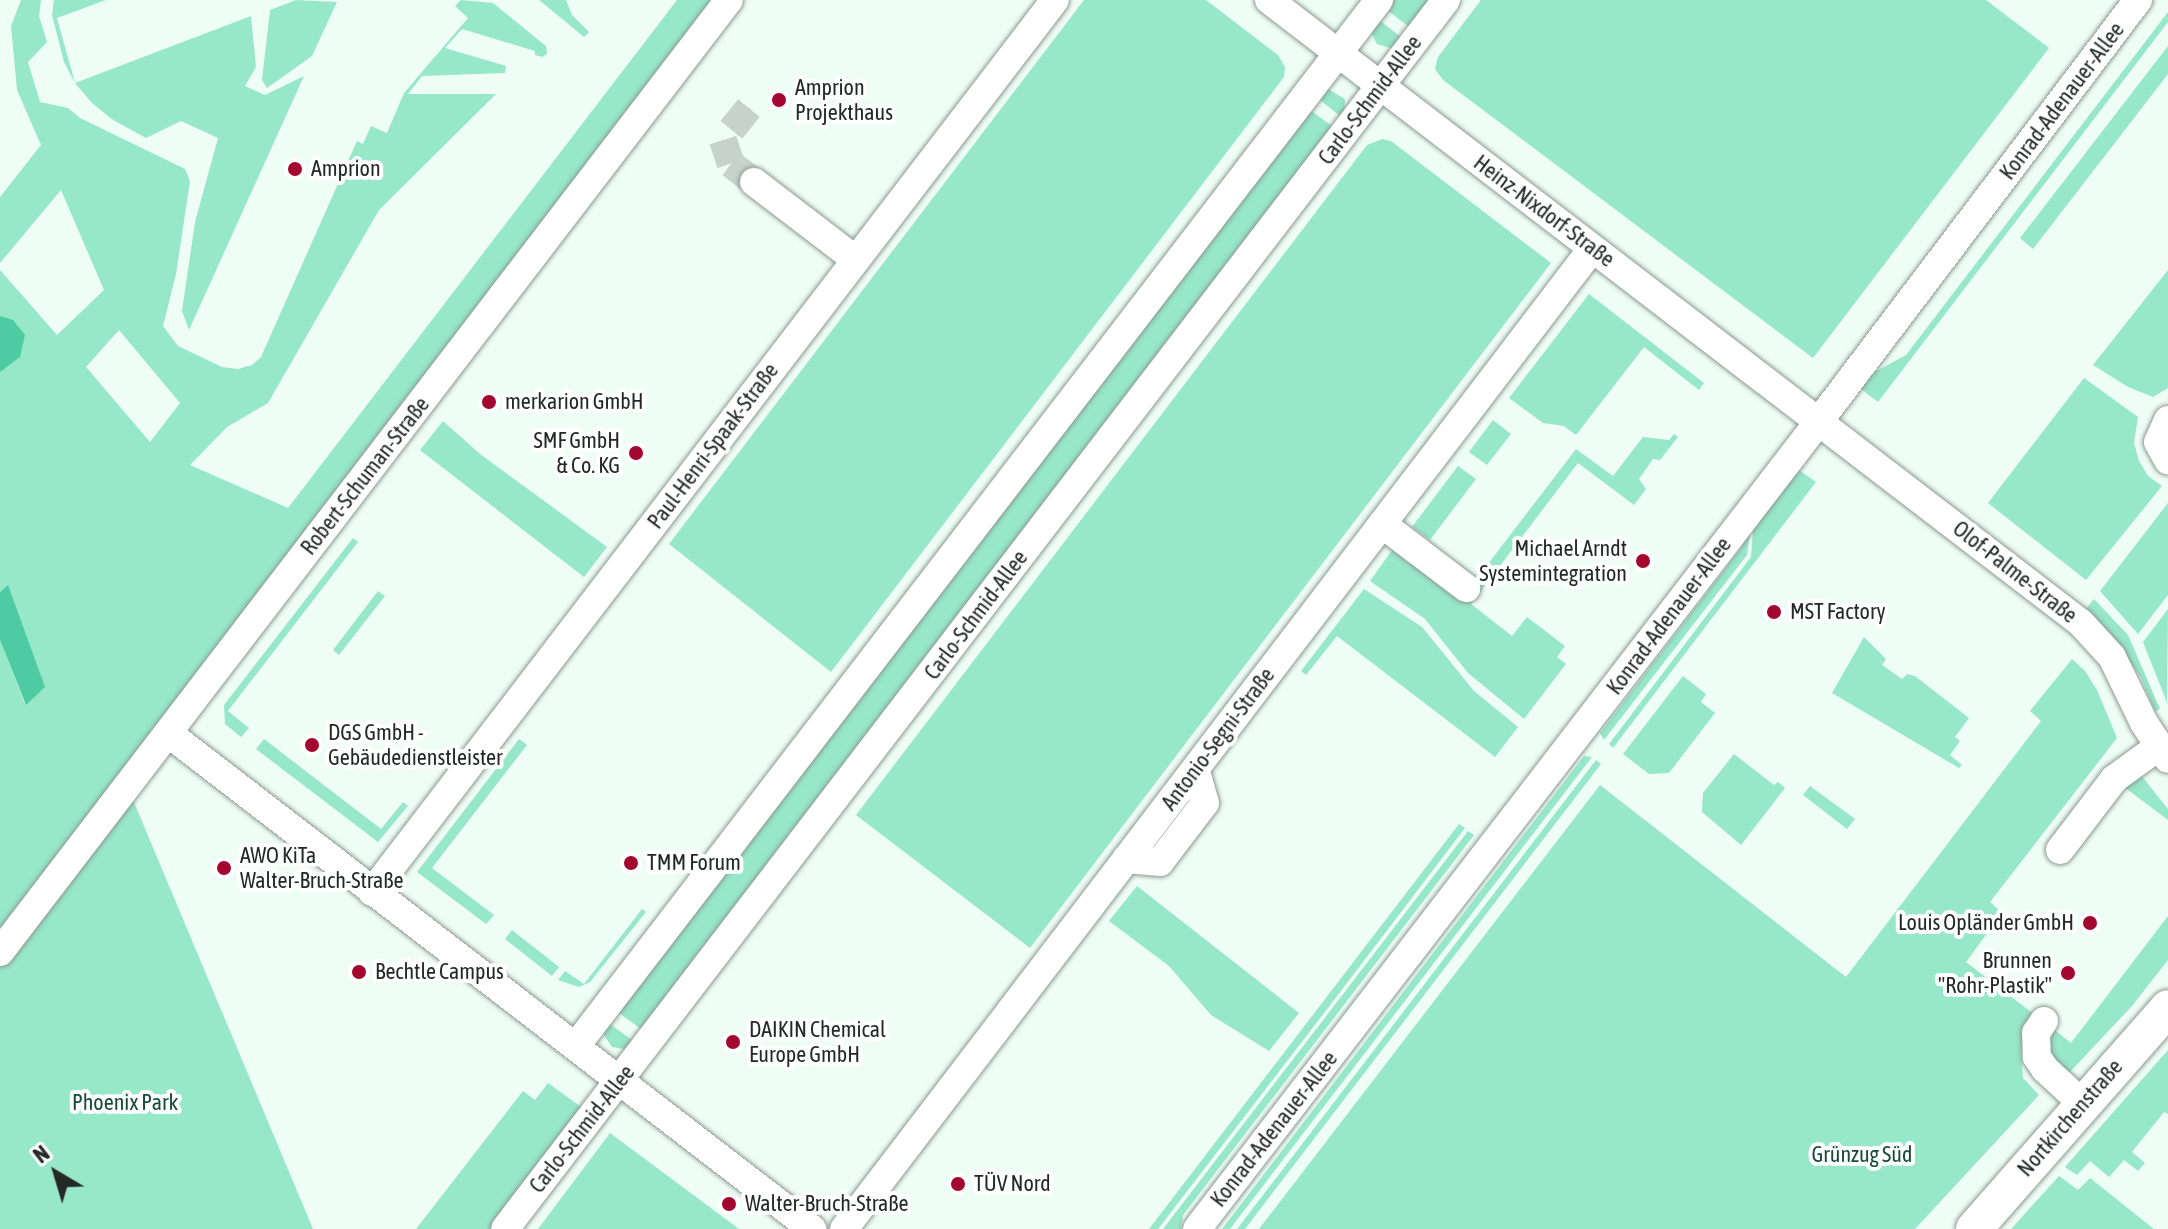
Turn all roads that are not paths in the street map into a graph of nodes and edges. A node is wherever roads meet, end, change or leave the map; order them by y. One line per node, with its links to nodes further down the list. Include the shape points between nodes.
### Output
1 (729, 0): 17 (street, Robert-Schuman-Straße)
2 (1055, 0): 11 (street, Paul-Henri-Spaak-Straße)
3 (1269, 0): 7 (street, Heinz-Nixdorf-Straße)
4 (1379, 0): 7 (street)
5 (1446, 0): 8 (street, Carlo-Schmid-Allee)
6 (2138, 0): 12 (street, Konrad-Adenauer-Allee)
7 (1337, 53): 8 (street, Heinz-Nixdorf-Straße); 24 (street)
8 (1380, 86): 10 (street, Heinz-Nixdorf-Straße); 25 (street, Carlo-Schmid-Allee)
9 (754, 182): 11 (street)
10 (1592, 249): 12 (street, Heinz-Nixdorf-Straße); 15 (street, Antonio-Segni-Straße)
11 (856, 260): 20 (street, Paul-Henri-Spaak-Straße)
12 (1820, 420): 18 (street, Olof-Palme-Straße, via 2097,638); 30 (street, Konrad-Adenauer-Allee)
13 (2168, 420): 14 (street, via 2158,442)
14 (2168, 460)
15 (1382, 524): 16 (street); 29 (street, Antonio-Segni-Straße)
16 (1466, 588)
17 (168, 733): 20 (street); 21 (street, Robert-Schuman-Straße)
18 (2163, 753): 19 (street, via 2114,779)
19 (2060, 850)
20 (372, 892): 24 (street)
21 (0, 952)
22 (2168, 1008): 26 (main road, Nortkirchenstraße)
23 (2044, 1021): 26 (street, via 2036,1033 2037,1057)
24 (576, 1046): 25 (street)
25 (619, 1081): 27 (street, Carlo-Schmid-Allee); 28 (street)
26 (2082, 1103): 31 (main road, Nortkirchenstraße)
27 (505, 1229)
28 (812, 1229)
29 (844, 1229)
30 (1197, 1229)
31 (1974, 1229)

